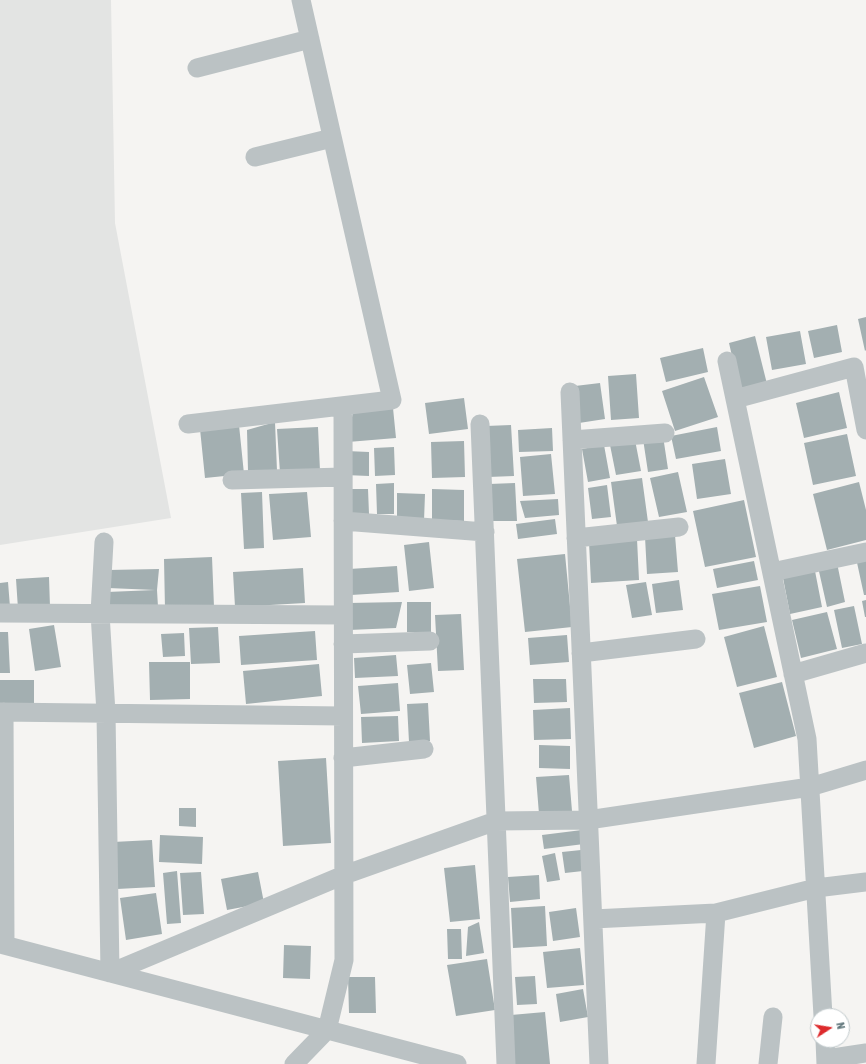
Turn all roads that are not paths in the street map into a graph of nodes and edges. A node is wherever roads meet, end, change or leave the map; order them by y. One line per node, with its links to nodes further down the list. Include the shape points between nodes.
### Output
1 (301, 0): 2 (street)
2 (310, 39): 3 (street); 4 (street)
3 (197, 68)
4 (332, 138): 5 (street); 10 (street, via 392,400)
5 (255, 157)
6 (727, 361): 9 (street)
7 (860, 364): 9 (street); 13 (street)
8 (570, 392): 15 (street)
9 (735, 399): 24 (street)
10 (343, 406): 11 (street); 16 (street)
11 (188, 424)
12 (480, 424): 20 (street)
13 (866, 430)
14 (665, 433): 15 (street)
15 (572, 440): 21 (street)
16 (343, 477): 17 (street); 18 (street)
17 (232, 480)
18 (343, 521): 20 (street); 27 (street)
19 (679, 527): 21 (street)
20 (485, 532): 41 (street)
21 (576, 538): 31 (street)
22 (104, 542): 26 (street)
23 (866, 552): 24 (street)
24 (772, 572): 33 (street)
25 (0, 613): 26 (street)
26 (100, 613): 27 (street); 35 (street)
27 (343, 615): 30 (street)
28 (696, 639): 31 (street)
29 (430, 641): 30 (street)
30 (343, 644): 36 (street)
31 (581, 653): 42 (street)
32 (866, 653): 33 (street)
33 (794, 674): 40 (street, via 807,738)
34 (2, 712): 35 (street); 48 (street)
35 (106, 713): 36 (street); 49 (street)
36 (343, 716): 38 (street)
37 (424, 749): 38 (street)
38 (343, 758): 43 (street)
39 (866, 770): 40 (street)
40 (810, 787): 42 (street); 45 (street)
41 (496, 820): 42 (street); 43 (street); 58 (street)
42 (588, 820): 47 (street)
43 (344, 875): 49 (street); 52 (street, via 344,960)
44 (866, 882): 45 (street)
45 (816, 888): 46 (street); 50 (street)
46 (716, 913): 47 (street); 60 (street)
47 (593, 919): 59 (street)
48 (2, 945): 49 (street)
49 (110, 973): 52 (street)
50 (823, 1008)
51 (773, 1017): 61 (street)
52 (327, 1030): 56 (street); 57 (street)
53 (825, 1048): 55 (street)
54 (866, 1053): 55 (street)
55 (826, 1062)
56 (294, 1064)
57 (457, 1064)
58 (506, 1064)
59 (599, 1064)
60 (706, 1064)
61 (768, 1064)

